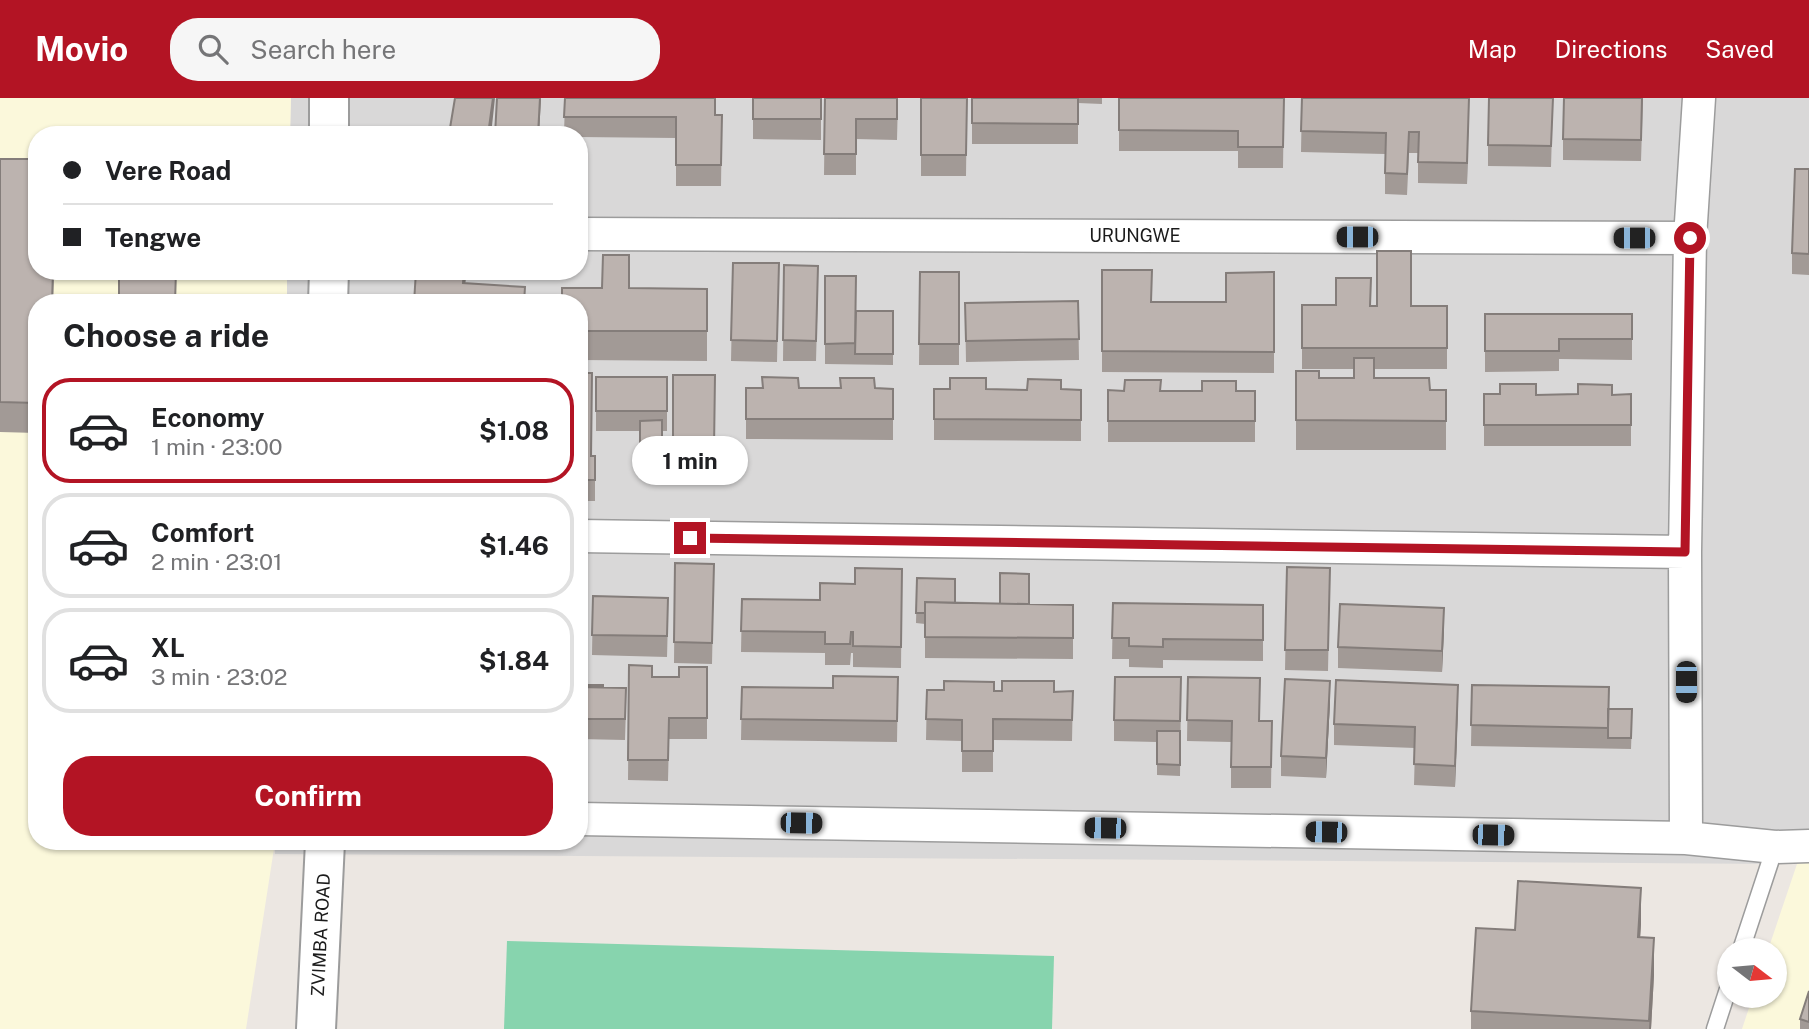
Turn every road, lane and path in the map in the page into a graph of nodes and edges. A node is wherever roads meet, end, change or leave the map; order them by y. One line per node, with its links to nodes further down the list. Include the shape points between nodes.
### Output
1 (329, 98): 3 (street)
2 (1699, 98): 5 (street)
3 (330, 126)
4 (588, 234): 5 (street, URUNGWE)
5 (1690, 238): 7 (street)
6 (588, 536): 7 (street)
7 (1685, 552): 9 (street)
8 (588, 819): 9 (street)
9 (1686, 838): 10 (street)
10 (1774, 846): 11 (street); 13 (lane)
11 (1809, 846)
12 (325, 850): 15 (street, ZVIMBA ROAD)
13 (1745, 938)
14 (1722, 1008): 16 (lane)
15 (316, 1029)
16 (1715, 1029)

